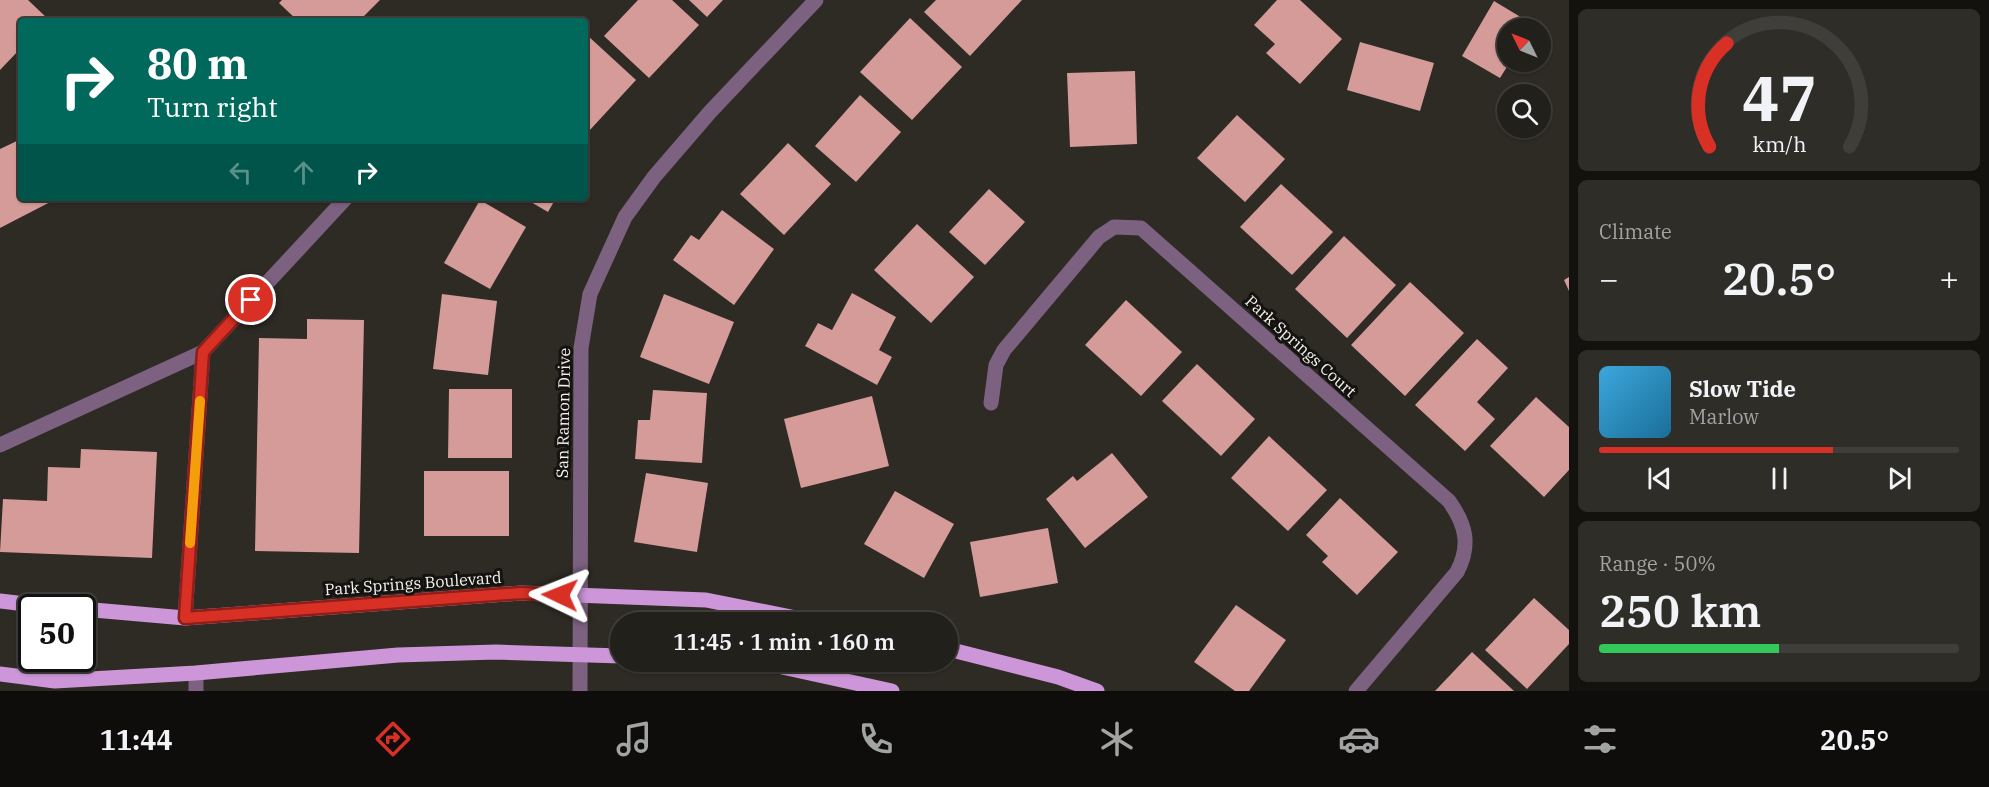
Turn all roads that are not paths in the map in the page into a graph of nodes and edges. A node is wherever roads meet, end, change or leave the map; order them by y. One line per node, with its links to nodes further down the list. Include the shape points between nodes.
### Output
1 (816, 0): 6 (street, San Ramon Drive, via 654,177 625,217 590,294 581,348)
2 (343, 201): 3 (street)
3 (203, 352): 5 (street); 11 (street)
4 (991, 403): 22 (street, Park Springs Court, via 996,365 1004,350 1099,237 1114,227 1141,228 1449,501 1460,517 1466,545 1457,572)
5 (0, 445)
6 (580, 596): 10 (main road, Park Springs Boulevard, via 706,600); 11 (main road, Park Springs Boulevard, via 521,593); 13 (street, San Ramon Drive)
7 (0, 601): 8 (main road)
8 (18, 603)
9 (96, 610): 11 (main road, Park Springs Boulevard)
10 (766, 612)
11 (185, 618)
12 (958, 653): 21 (main road)
13 (580, 654): 14 (main road); 16 (main road, via 398,655); 19 (street, San Ramon Drive)
14 (610, 655)
15 (805, 672): 20 (main road)
16 (196, 673): 17 (main road, via 55,681); 18 (street)
17 (0, 674)
18 (196, 691)
19 (580, 691)
20 (892, 691)
21 (1097, 691)
22 (1356, 691)

